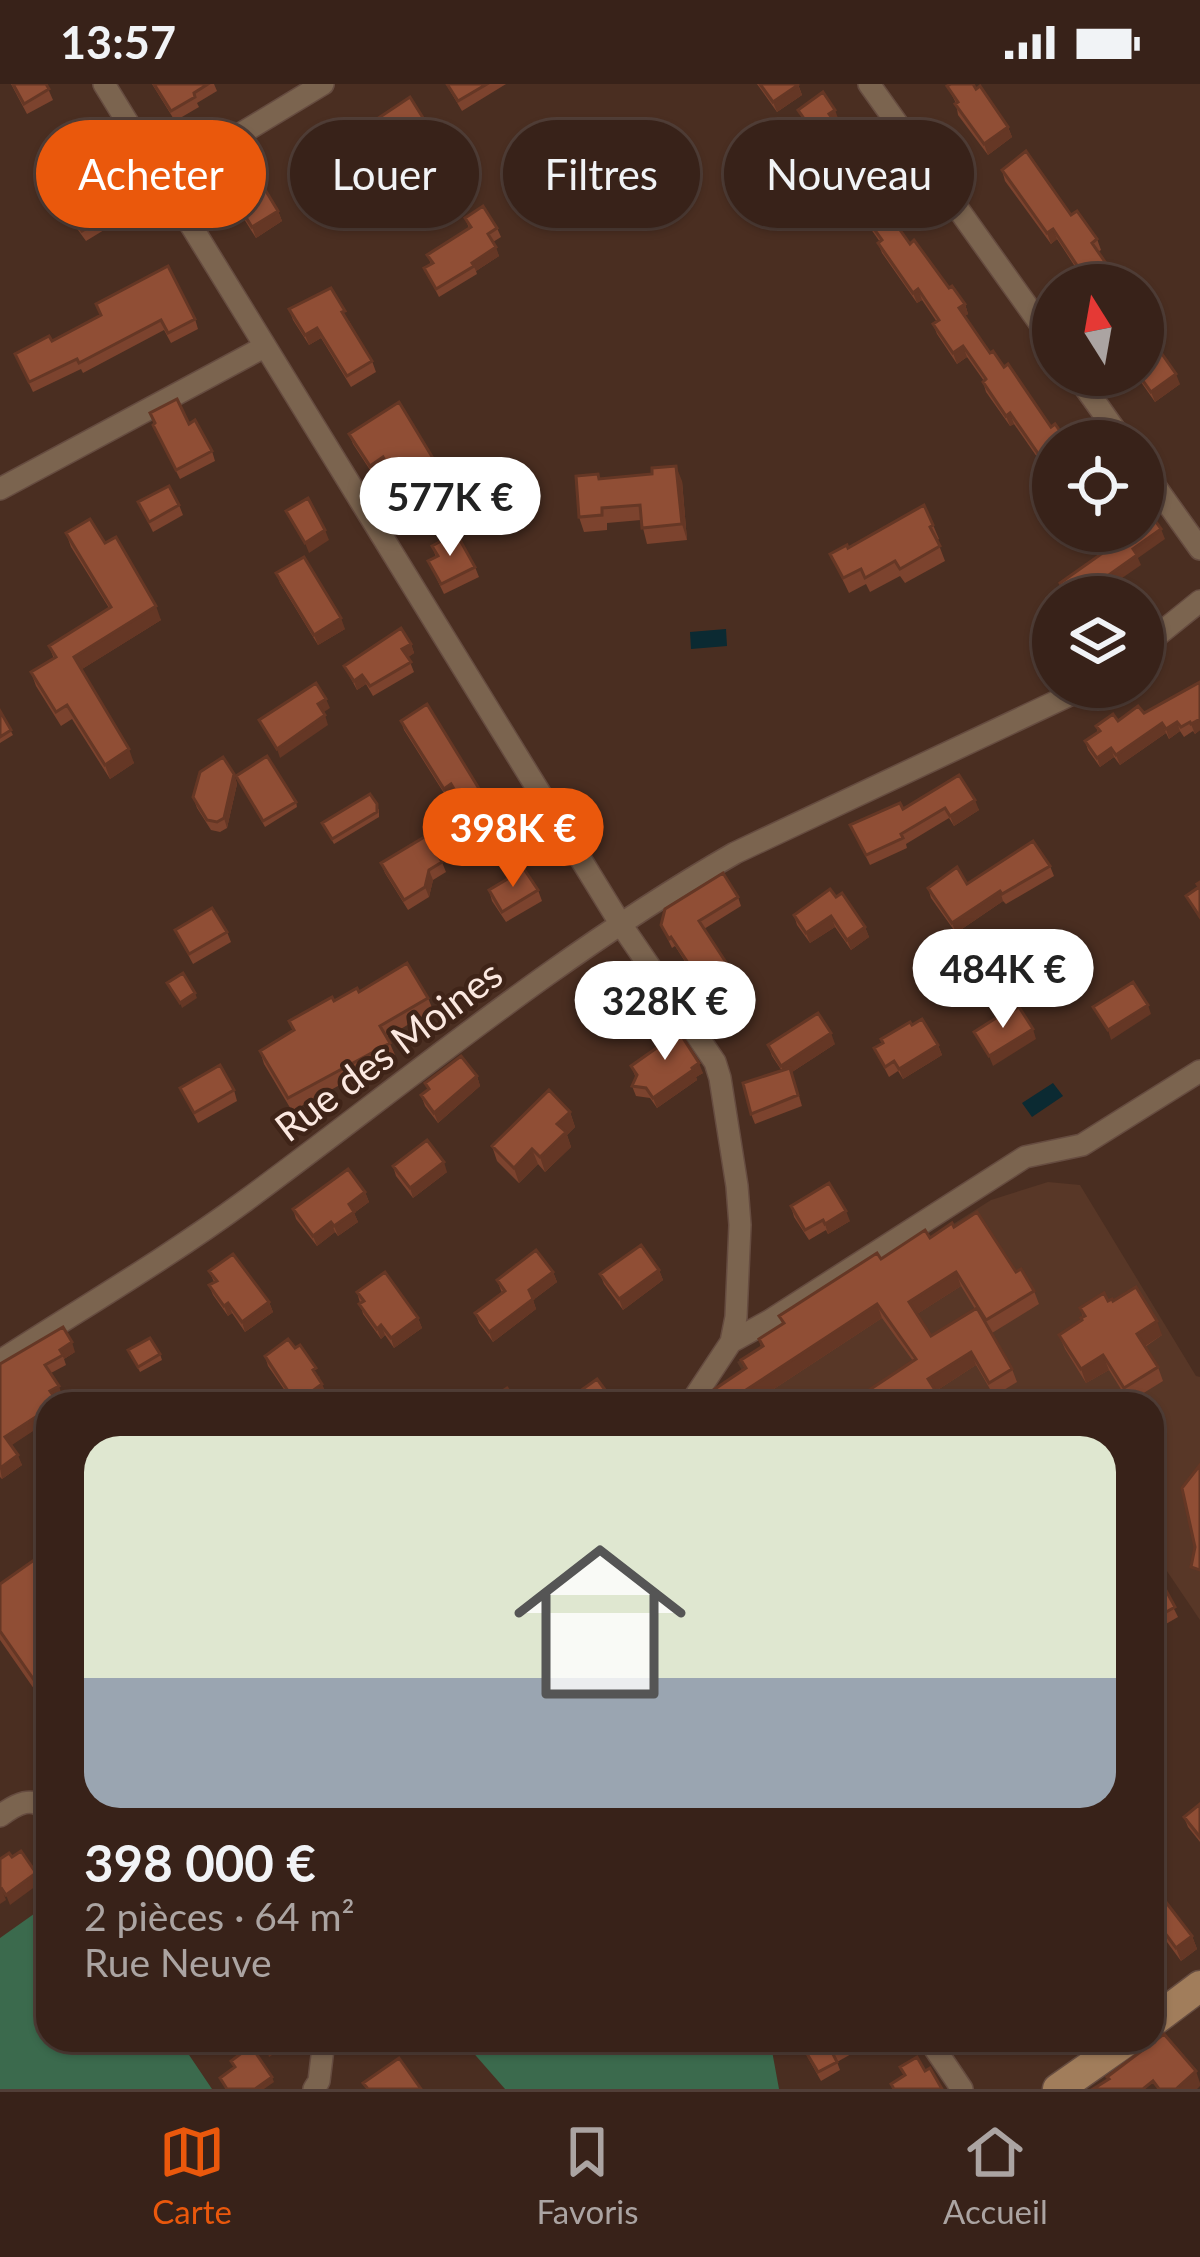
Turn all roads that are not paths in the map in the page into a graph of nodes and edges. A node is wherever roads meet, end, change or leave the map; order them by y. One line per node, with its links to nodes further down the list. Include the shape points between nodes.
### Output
1 (104, 84): 4 (street)
2 (323, 84): 5 (street)
3 (869, 84): 7 (street)
4 (126, 120)
5 (263, 120)
6 (193, 228): 8 (street)
7 (1032, 313)
8 (264, 347): 9 (street); 15 (street)
9 (0, 489)
10 (1164, 498): 11 (street)
11 (1200, 549)
12 (1200, 601): 13 (street)
13 (1164, 630)
14 (1042, 708): 15 (street, Rue des Moines, via 735,853)
15 (620, 923): 17 (street, via 720,1078 740,1225); 18 (street, Rue des Moines, via 196,1236)
16 (1200, 1071): 17 (street, via 1082,1144 1025,1157)
17 (731, 1342): 19 (street)
18 (0, 1360)
19 (698, 1392)
20 (36, 1805): 21 (street, via 16,1804)
21 (0, 1816)
22 (1200, 1986): 23 (main road)
23 (1164, 2014)
24 (323, 2052): 27 (street)
25 (937, 2052): 28 (street)
26 (1111, 2052): 29 (main road)
27 (319, 2086)
28 (962, 2089)
29 (1058, 2089)

